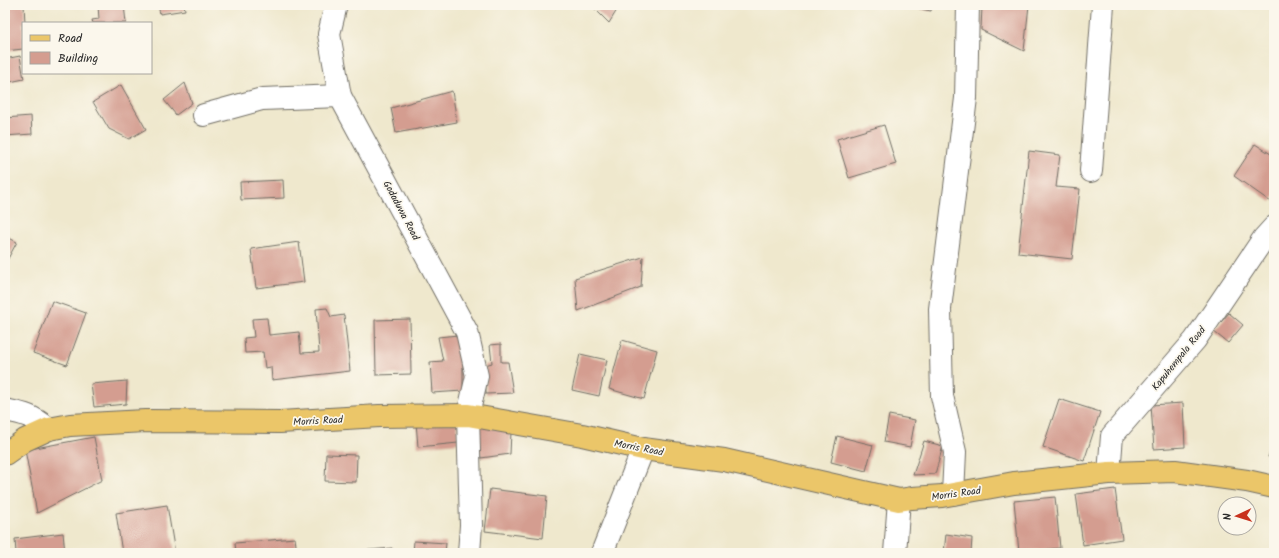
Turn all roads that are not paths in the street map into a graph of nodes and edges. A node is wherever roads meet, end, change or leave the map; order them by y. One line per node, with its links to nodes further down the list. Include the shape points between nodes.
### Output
1 (336, 5): 4 (street, Godaduwa Road, via 328,34)
2 (968, 5): 15 (street, via 966,98 940,309 942,396 954,452)
3 (1103, 5): 6 (street)
4 (340, 96): 5 (street, via 262,99); 9 (street, Godaduwa Road, via 467,332 476,376)
5 (204, 115)
6 (1091, 171)
7 (1274, 227): 13 (street, Kapuhempala Road, via 1195,340 1112,436)
8 (5, 410): 10 (street, via 27,414)
9 (468, 415): 10 (main road, Morris Road, via 379,416 280,422 145,421 70,425); 11 (main road, Morris Road, via 582,435); 17 (street, Godaduwa Road, via 471,525)
10 (49, 429): 12 (main road, Morris Road, via 25,440)
11 (643, 449): 16 (main road, Morris Road, via 724,460); 18 (street)
12 (5, 454)
13 (1109, 473): 14 (main road, Morris Road, via 1175,471 1247,481); 15 (main road, Morris Road, via 1014,483)
14 (1274, 488)
15 (953, 494): 16 (main road, Morris Road)
16 (899, 500): 19 (street)
17 (469, 553)
18 (602, 553)
19 (895, 553)

